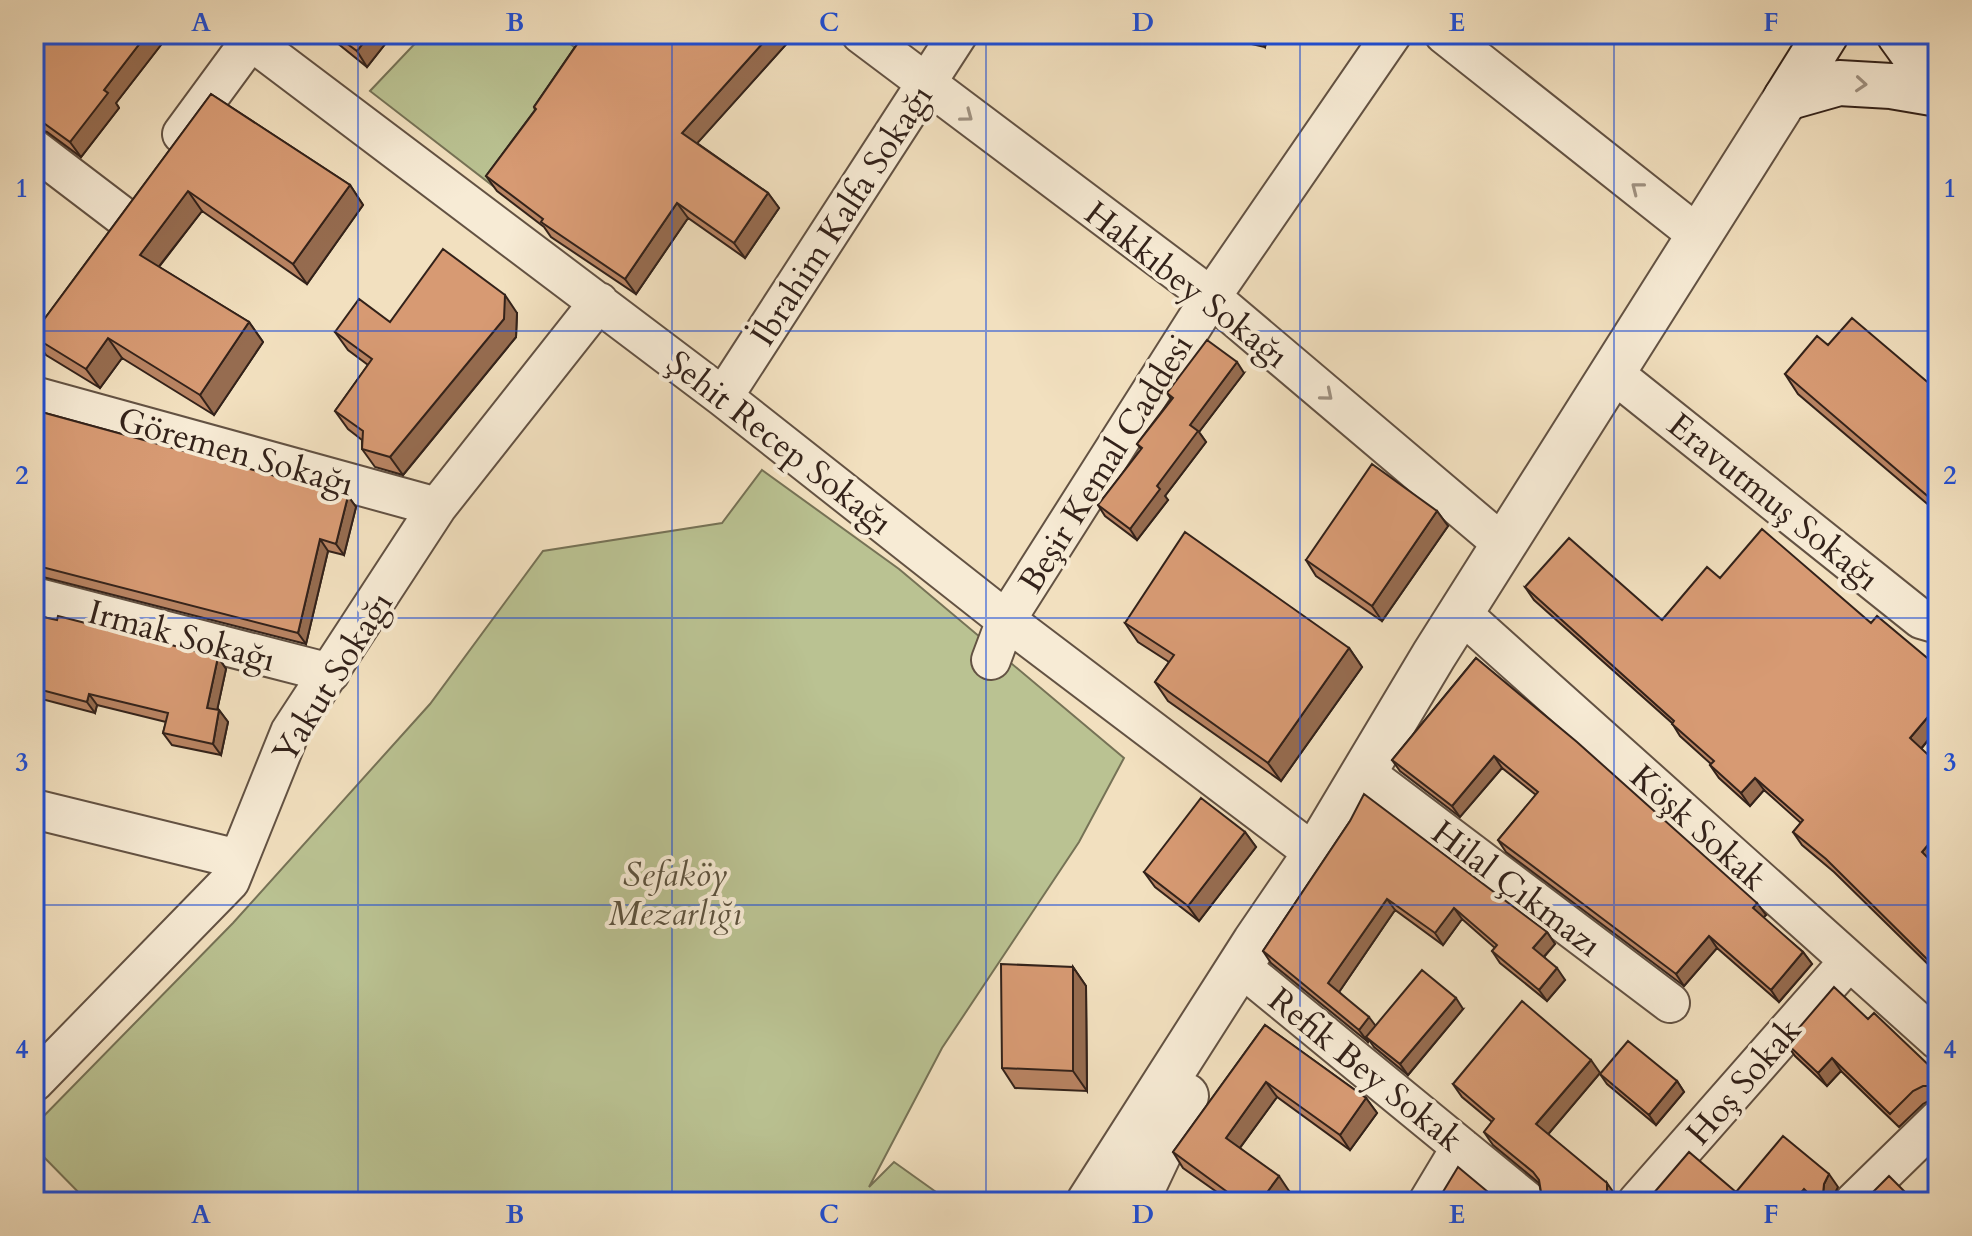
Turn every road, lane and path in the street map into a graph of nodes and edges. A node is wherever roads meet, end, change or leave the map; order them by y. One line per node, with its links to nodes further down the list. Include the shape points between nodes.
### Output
1 (861, 34): 8 (street, Hakkıbey Sokağı)
2 (958, 34): 8 (street, İbrahim Kalfa Sokağı)
3 (1392, 34): 13 (street, Beşir Kemal Caddesi)
4 (1444, 34): 12 (street, one-way to 4)
5 (1826, 34): 10 (street)
6 (1899, 34): 9 (street)
7 (246, 37): 11 (street, via 132,203); 14 (street, Şehit Recep Sokağı)
8 (925, 85): 13 (street, Hakkıbey Sokağı, one-way to 13); 17 (street, İbrahim Kalfa Sokağı)
9 (1938, 91): 10 (street, one-way to 9, via 1839,83)
10 (1786, 98): 12 (street)
11 (34, 149)
12 (1699, 236): 15 (street)
13 (1211, 297): 19 (street, Hakkıbey Sokağı, one-way to 19); 22 (street, Beşir Kemal Caddesi)
14 (599, 302): 17 (street, Şehit Recep Sokağı); 18 (street, Yakut Sokağı)
15 (1613, 373): 19 (street); 23 (street, Eravutmuş Sokağı, via 1921,619)
16 (34, 396): 18 (street, Göremen Sokağı)
17 (723, 397): 22 (street, Şehit Recep Sokağı)
18 (437, 507): 25 (street, Yakut Sokağı)
19 (1504, 545): 21 (street)
20 (34, 597): 25 (street, Irmak Sokağı)
21 (1461, 613): 26 (street); 30 (street, Köşk Sokak)
22 (1006, 620): 24 (street, Beşir Kemal Caddesi); 28 (street, Şehit Recep Sokağı)
23 (1938, 624)
24 (991, 660)
25 (330, 673): 29 (street, Yakut Sokağı, via 290,732)
26 (1364, 772): 28 (street); 32 (street, Hilal Çıkmazı)
27 (34, 809): 29 (street)
28 (1315, 854): 31 (street)
29 (238, 859): 34 (street, Yakut Sokağı, via 230,881)
30 (1849, 961): 33 (street, Köşk Sokak); 41 (street, Hoş Sokak)
31 (1240, 966): 36 (street, Refik Bey Sokak); 37 (street); 38 (street, via 1205,1057)
32 (1670, 1003)
33 (1938, 1040)
34 (34, 1082)
35 (1938, 1120): 42 (street)
36 (1461, 1147): 39 (street); 40 (street, Refik Bey Sokak)
37 (1089, 1202)
38 (1136, 1202)
39 (1428, 1202)
40 (1528, 1202)
41 (1637, 1202)
42 (1854, 1202)

